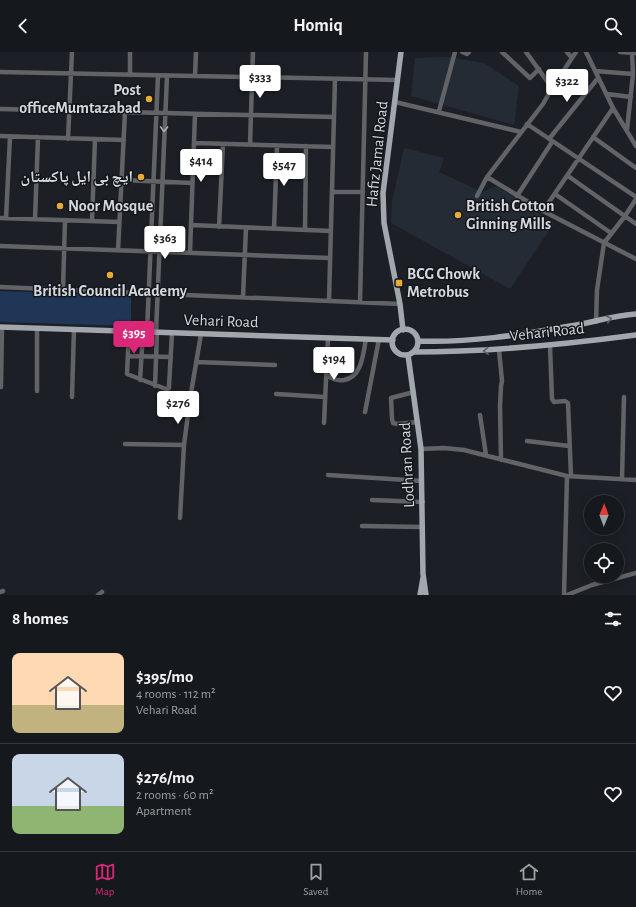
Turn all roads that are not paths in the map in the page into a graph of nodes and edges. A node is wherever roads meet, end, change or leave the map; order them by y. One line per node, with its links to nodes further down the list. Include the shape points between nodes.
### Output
1 (72, 52): 22 (street)
2 (130, 52): 24 (street)
3 (196, 52): 27 (street)
4 (253, 52): 28 (street)
5 (366, 52): 31 (street)
6 (455, 52): 40 (street)
7 (462, 52): 8 (street)
8 (469, 52)
9 (502, 52): 19 (street, via 531,78)
10 (526, 52): 19 (street)
11 (567, 52): 18 (street)
12 (576, 52): 18 (street)
13 (586, 52): 20 (street)
14 (620, 52): 15 (street)
15 (632, 52): 17 (street); 23 (street)
16 (400, 53): 32 (main road, Hafiz Jamal Road)
17 (636, 53)
18 (572, 58): 33 (street)
19 (539, 70): 33 (street)
20 (595, 71): 23 (street); 29 (street)
21 (0, 72): 22 (street)
22 (71, 74): 24 (street); 39 (street)
23 (633, 74): 35 (street)
24 (130, 75): 25 (street)
25 (158, 76): 26 (street); 42 (street)
26 (167, 76): 27 (street); 43 (street)
27 (195, 76): 28 (street)
28 (252, 77): 30 (street); 45 (street)
29 (598, 78): 34 (street); 57 (street)
30 (335, 79): 31 (street); 46 (street)
31 (365, 79): 32 (street); 74 (street)
32 (397, 80): 36 (main road, Hafiz Jamal Road)
33 (552, 88): 47 (street)
34 (607, 94): 35 (street); 37 (street)
35 (631, 97): 48 (street)
36 (395, 102): 40 (street); 112 (main road, Hafiz Jamal Road, via 383,193 384,223)
37 (613, 108): 48 (street); 53 (street)
38 (0, 109): 39 (street)
39 (70, 111): 41 (street); 54 (street)
40 (439, 111): 49 (street)
41 (125, 112): 42 (street); 56 (street)
42 (156, 113): 43 (street); 70 (street)
43 (165, 114): 44 (street); 71 (street, one-way to 71)
44 (195, 114): 45 (street); 58 (street)
45 (251, 116): 46 (street); 60 (street)
46 (334, 117): 64 (street)
47 (527, 124): 49 (street); 57 (street)
48 (627, 130): 63 (street)
49 (521, 132): 68 (street)
50 (0, 136): 51 (street)
51 (10, 136): 52 (street); 82 (street)
52 (38, 137): 54 (street); 83 (street)
53 (593, 137): 65 (street); 66 (street)
54 (68, 139): 55 (street)
55 (95, 139): 56 (street); 85 (street)
56 (124, 140): 69 (street)
57 (550, 140): 65 (street); 77 (street)
58 (194, 143): 59 (street); 72 (street)
59 (223, 144): 60 (street); 89 (street)
60 (250, 145): 61 (street)
61 (277, 146): 62 (street); 91 (street)
62 (306, 146): 64 (street); 92 (street)
63 (636, 146)
64 (333, 147): 73 (street)
65 (579, 158): 67 (street); 78 (street)
66 (636, 168)
67 (568, 176): 75 (street); 80 (street)
68 (487, 177): 76 (street); 77 (street)
69 (122, 180): 70 (street); 86 (street)
70 (153, 182): 71 (street); 99 (street)
71 (162, 182): 72 (street); 100 (street)
72 (192, 183): 88 (street)
73 (332, 192): 74 (street); 93 (street)
74 (363, 192): 111 (street)
75 (555, 194): 79 (street); 94 (street)
76 (476, 196)
77 (517, 196): 79 (street)
78 (636, 198): 80 (street)
79 (543, 212): 95 (street)
80 (625, 216): 87 (street); 94 (street)
81 (0, 218): 82 (street)
82 (6, 218): 83 (street)
83 (35, 219): 84 (street)
84 (66, 220): 85 (street); 97 (street)
85 (92, 221): 86 (street)
86 (119, 222): 98 (street)
87 (636, 224)
88 (191, 225): 89 (street); 101 (street)
89 (219, 226): 90 (street)
90 (246, 228): 91 (street); 102 (street)
91 (274, 229): 92 (street)
92 (305, 230): 93 (street)
93 (331, 231): 103 (street)
94 (610, 233): 95 (street)
95 (604, 243): 104 (street); 114 (street, via 597,290)
96 (0, 246): 97 (street)
97 (64, 248): 98 (street); 106 (street)
98 (118, 250): 99 (street)
99 (151, 251): 100 (street); 107 (street)
100 (160, 252): 101 (street); 108 (street)
101 (190, 252): 102 (street)
102 (245, 254): 103 (street); 109 (street)
103 (330, 258): 110 (street)
104 (636, 259)
105 (0, 287): 106 (street)
106 (63, 290): 107 (street)
107 (149, 294): 108 (street); 120 (street)
108 (158, 294): 109 (street); 121 (street)
109 (243, 297): 110 (street)
110 (329, 301): 111 (street)
111 (360, 302): 112 (street)
112 (400, 304): 118 (main road, Hafiz Jamal Road)
113 (636, 314): 114 (main road, Vehari Road, one-way to 113)
114 (596, 322): 129 (main road, Vehari Road, via 519,334 442,342)
115 (1, 327): 116 (main road, Vehari Road); 131 (street)
116 (38, 328): 117 (main road, Vehari Road); 144 (street)
117 (74, 329): 119 (main road, Vehari Road); 147 (street)
118 (404, 330): 128 (main road, via 396,333); 129 (main road, via 413,332)
119 (129, 331): 120 (main road, Vehari Road); 134 (street)
120 (145, 332): 121 (main road, Vehari Road); 135 (street)
121 (157, 332): 122 (main road, Vehari Road); 136 (street)
122 (172, 333): 123 (main road, Vehari Road); 137 (street)
123 (201, 334): 125 (main road, Vehari Road); 138 (street)
124 (636, 335): 130 (main road, Vehari Road)
125 (328, 338): 126 (main road, Vehari Road); 140 (street)
126 (366, 339): 127 (main road, Vehari Road); 140 (street, via 357,373 343,380 335,380)
127 (379, 339): 128 (main road, Vehari Road); 150 (street)
128 (393, 340): 133 (main road, via 396,352)
129 (418, 341): 133 (main road)
130 (550, 346): 132 (main road, Vehari Road); 157 (street, via 552,399 554,402 568,403)
131 (1, 348): 143 (street)
132 (499, 350): 133 (main road, Vehari Road, one-way to 133); 160 (street, via 502,380)
133 (411, 354): 145 (main road, Lodhran Road)
134 (128, 356): 135 (street); 141 (street, via 127,374)
135 (142, 356): 136 (street); 141 (street)
136 (156, 357): 137 (street); 142 (street)
137 (171, 357): 142 (street, via 169,388)
138 (196, 362): 139 (street); 156 (street)
139 (274, 365)
140 (326, 374): 148 (street)
141 (140, 380): 142 (street)
142 (155, 386)
143 (1, 387)
144 (36, 391)
145 (414, 392): 152 (main road, Lodhran Road); 152 (street, via 391,398 392,419 393,423 397,424)
146 (276, 394): 148 (street)
147 (72, 397)
148 (325, 397): 153 (street)
149 (624, 397): 163 (street)
150 (365, 412)
151 (480, 415): 159 (street)
152 (418, 422): 158 (main road, Lodhran Road)
153 (324, 423)
154 (527, 441): 157 (street)
155 (125, 444): 156 (street)
156 (184, 445): 168 (street)
157 (569, 446): 162 (street)
158 (421, 449): 159 (street, via 444,448); 165 (main road, Lodhran Road)
159 (486, 455): 160 (street)
160 (501, 460): 162 (street)
161 (328, 475): 165 (street)
162 (569, 476): 163 (street); 176 (street)
163 (622, 479): 164 (street)
164 (636, 480)
165 (422, 481): 167 (main road, Lodhran Road)
166 (372, 500): 167 (street)
167 (423, 502): 170 (main road, Lodhran Road)
168 (180, 518)
169 (362, 526): 170 (street)
170 (423, 527): 172 (main road, Lodhran Road)
171 (636, 573): 173 (street, via 592,585)
172 (423, 574): 174 (main road, Lodhran Road); 175 (main road, Lodhran Road)
173 (574, 593): 176 (street)
174 (420, 595)
175 (426, 595)
176 (566, 595)

